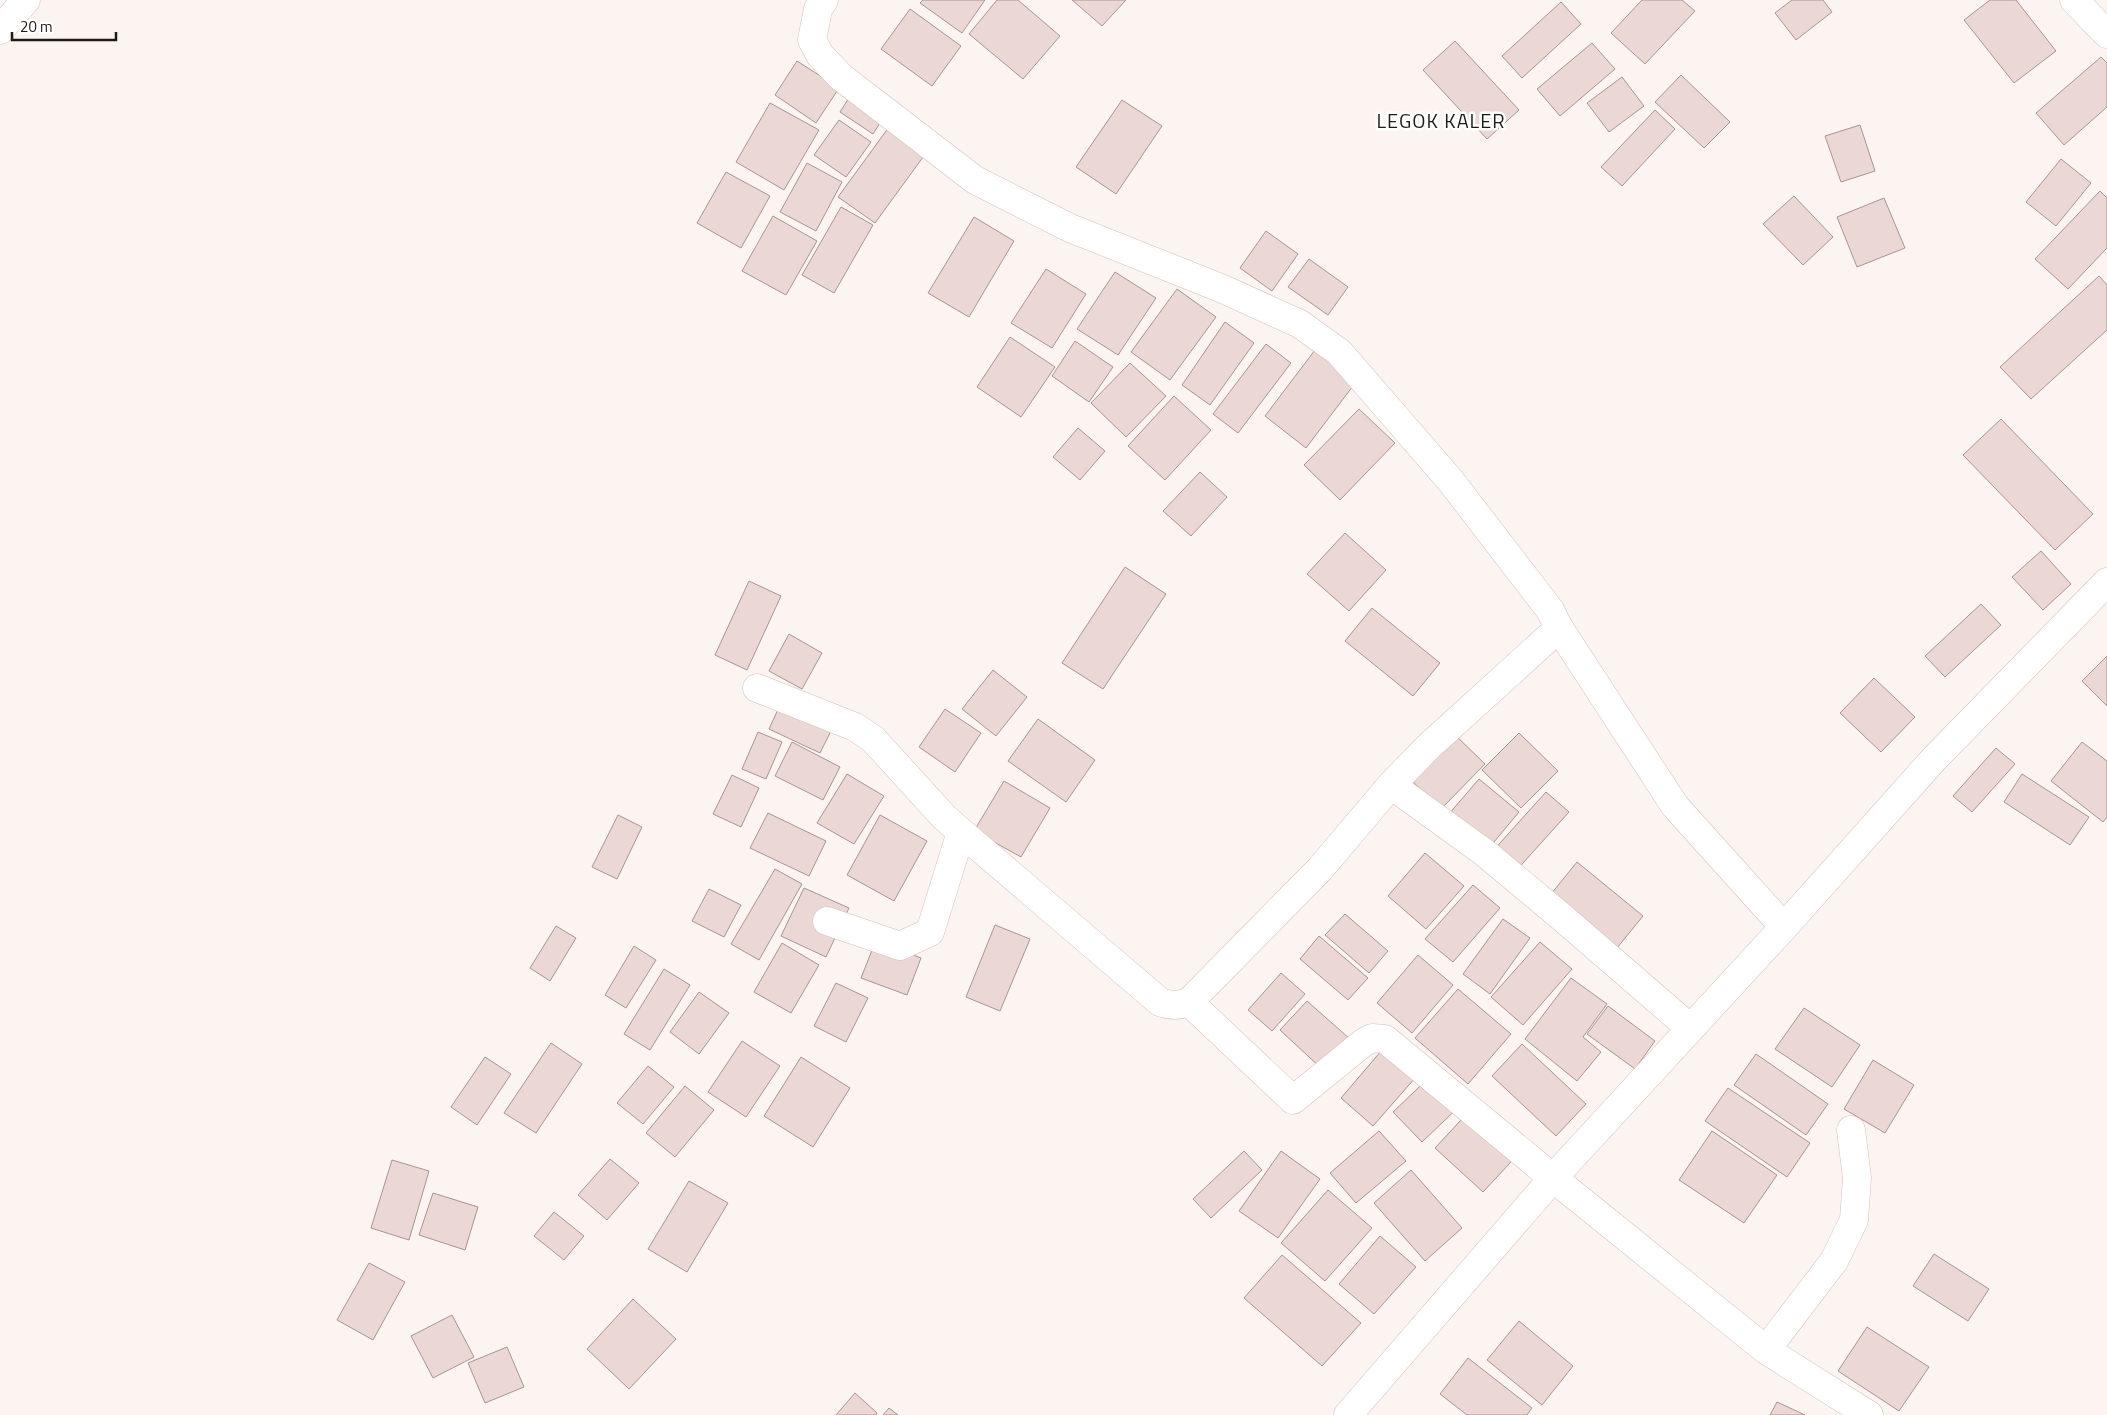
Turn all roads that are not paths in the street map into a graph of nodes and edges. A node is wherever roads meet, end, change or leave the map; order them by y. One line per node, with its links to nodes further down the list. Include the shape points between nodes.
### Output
1 (26, 0): 4 (main road)
2 (824, 0): 7 (main road, via 818,9 812,40 820,55 841,77 975,180 1070,228 1224,289 1300,324 1339,352 1450,480 1550,610)
3 (2074, 0): 5 (main road)
4 (0, 30)
5 (2107, 34)
6 (2107, 582): 12 (main road, via 1934,759)
7 (1559, 628): 9 (main road, via 1428,747); 12 (main road, via 1675,806)
8 (757, 688): 10 (main road, via 854,727 873,739)
9 (1391, 785): 13 (main road, via 1320,869); 14 (main road, via 1485,852)
10 (961, 832): 11 (main road, via 930,932 900,946); 13 (main road, via 1160,1002 1169,1006)
11 (827, 921)
12 (1784, 927): 14 (main road)
13 (1189, 1002): 16 (main road, via 1293,1100 1364,1043 1372,1038 1385,1039)
14 (1690, 1028): 16 (main road)
15 (1851, 1130): 17 (main road, via 1857,1178 1854,1220 1834,1261)
16 (1553, 1178): 17 (main road); 18 (main road)
17 (1766, 1350): 19 (main road)
18 (1348, 1415)
19 (1869, 1415)

